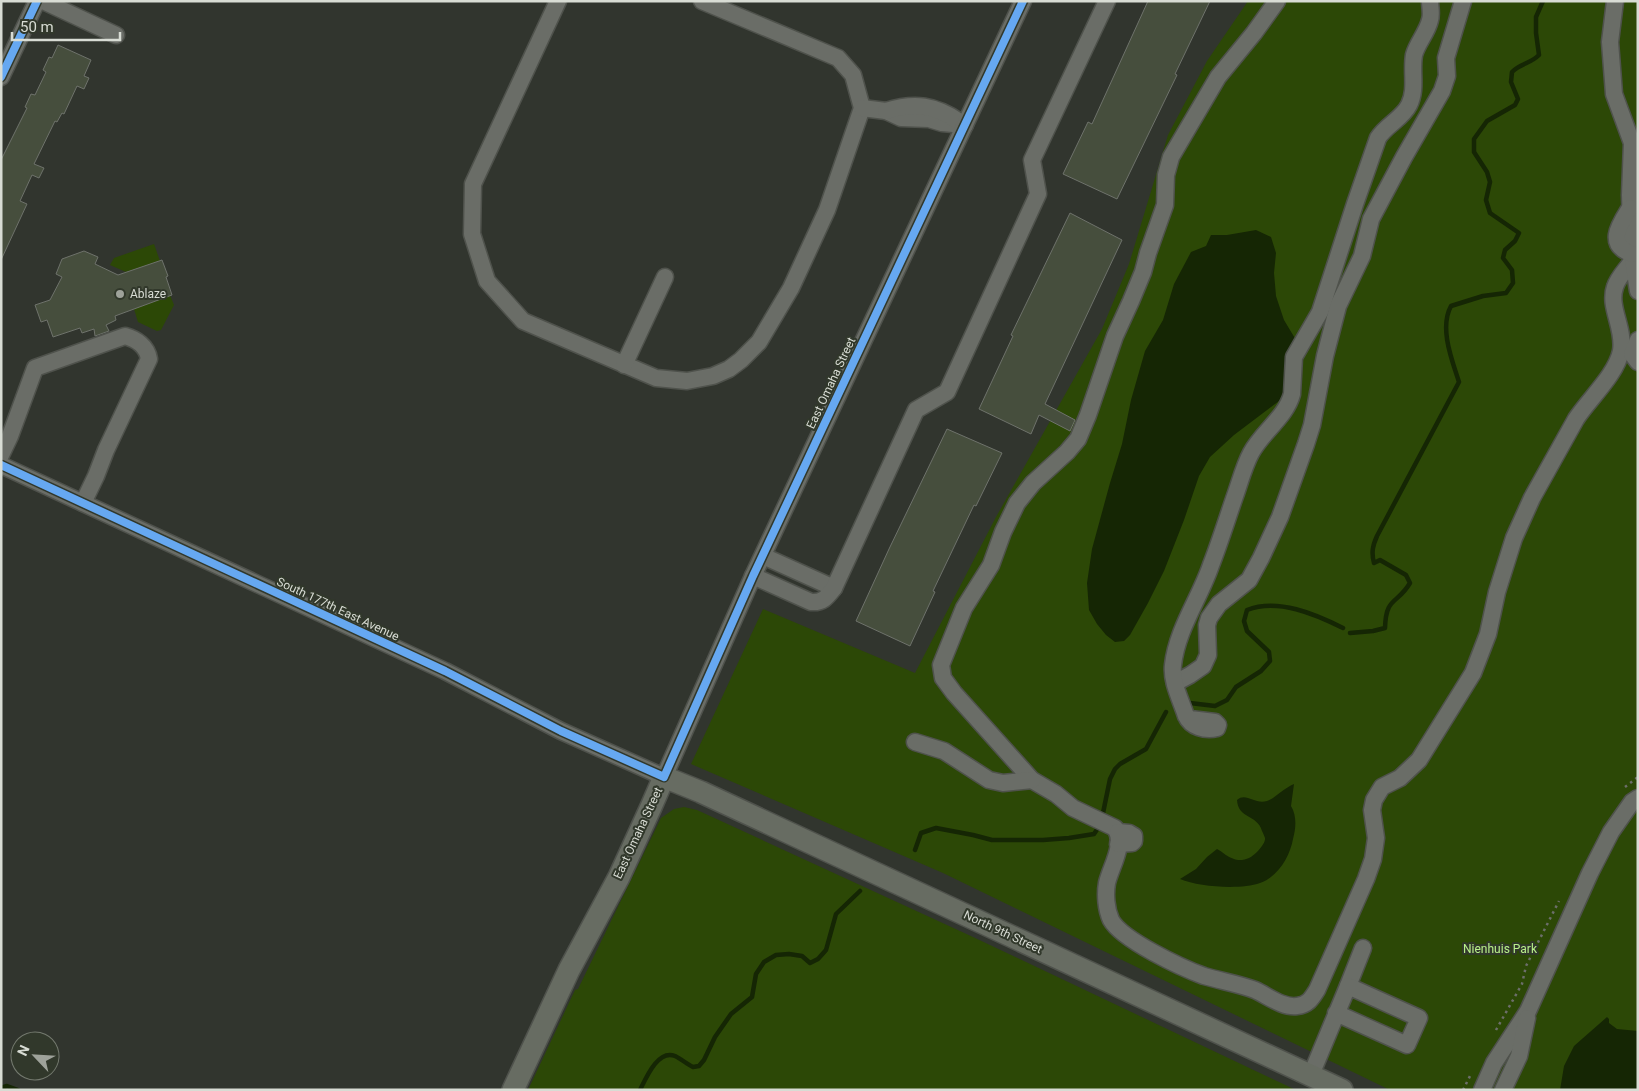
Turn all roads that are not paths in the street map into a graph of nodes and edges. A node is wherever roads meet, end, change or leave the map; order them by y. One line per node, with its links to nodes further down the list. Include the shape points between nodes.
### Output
1 (36, 1): 12 (street)
2 (43, 1): 11 (street)
3 (558, 1): 20 (street, via 473,184 472,234 488,281 524,322)
4 (702, 1): 13 (street, via 838,58 853,75)
5 (1023, 1): 14 (street, East Omaha Street)
6 (1107, 1): 27 (street, via 1032,160 1038,194 947,392 916,410)
7 (1276, 1): 33 (street, via 1218,77 1171,157 1166,175 1165,205 1143,272 1115,336 1078,439 1017,503 991,565 966,602 941,665 943,678 954,693)
8 (1430, 1): 29 (street, via 1430,20 1414,56 1412,98 1405,112 1378,138 1320,312 1294,357 1291,400 1246,463 1211,566 1180,638 1173,663)
9 (1463, 1): 29 (street, via 1446,58 1447,76 1442,91 1371,218 1362,256 1338,306 1312,425 1280,517 1249,580 1219,604 1209,618 1208,655 1203,666)
10 (1615, 1): 15 (street, via 1610,42 1614,94 1632,143)
11 (116, 35)
12 (1, 77)
13 (862, 108): 14 (street, via 886,111 901,118); 20 (street, via 822,222 791,288 753,349 721,373 699,380 656,378)
14 (965, 125): 24 (street, East Omaha Street)
15 (1632, 257): 17 (street); 33 (street, via 1615,285 1613,296 1622,337 1621,353 1608,377 1576,419 1524,512 1505,563 1488,634 1469,680 1419,760 1377,793 1372,810 1376,838 1373,859 1311,999 1305,1004 1287,1005 1254,990 1205,976 1152,951 1120,931 1111,920 1106,896 1118,838 1115,828 1073,808)
16 (665, 277): 20 (street)
17 (1638, 291)
18 (1638, 340): 19 (street, via 1632,354)
19 (1638, 362)
20 (624, 365)
21 (1, 455): 23 (street, via 35,368 125,336 136,341 149,358)
22 (1, 465): 23 (street, South 177th East Avenue)
23 (84, 503): 32 (street, South 177th East Avenue)
24 (763, 556): 25 (street); 26 (street, East Omaha Street)
25 (795, 571): 27 (street); 28 (street)
26 (753, 576): 28 (street); 32 (street, East Omaha Street)
27 (834, 588): 28 (street, via 825,599 816,603)
28 (786, 591)
29 (1175, 683): 30 (street)
30 (1186, 716)
31 (915, 742): 33 (street, via 944,751 989,780)
32 (664, 777): 39 (main road, North 9th Street); 40 (main road, East Omaha Street)
33 (1032, 780)
34 (1638, 798): 37 (street, via 1607,840)
35 (1363, 948): 36 (street)
36 (1348, 986): 38 (street); 38 (street, via 1419,1018 1407,1045)
37 (1528, 1011): 42 (street, via 1494,1063); 43 (street, via 1519,1056)
38 (1336, 1013): 39 (street)
39 (1311, 1075): 41 (main road, North 9th Street)
40 (513, 1090)
41 (1342, 1090)
42 (1482, 1090)
43 (1504, 1090)

